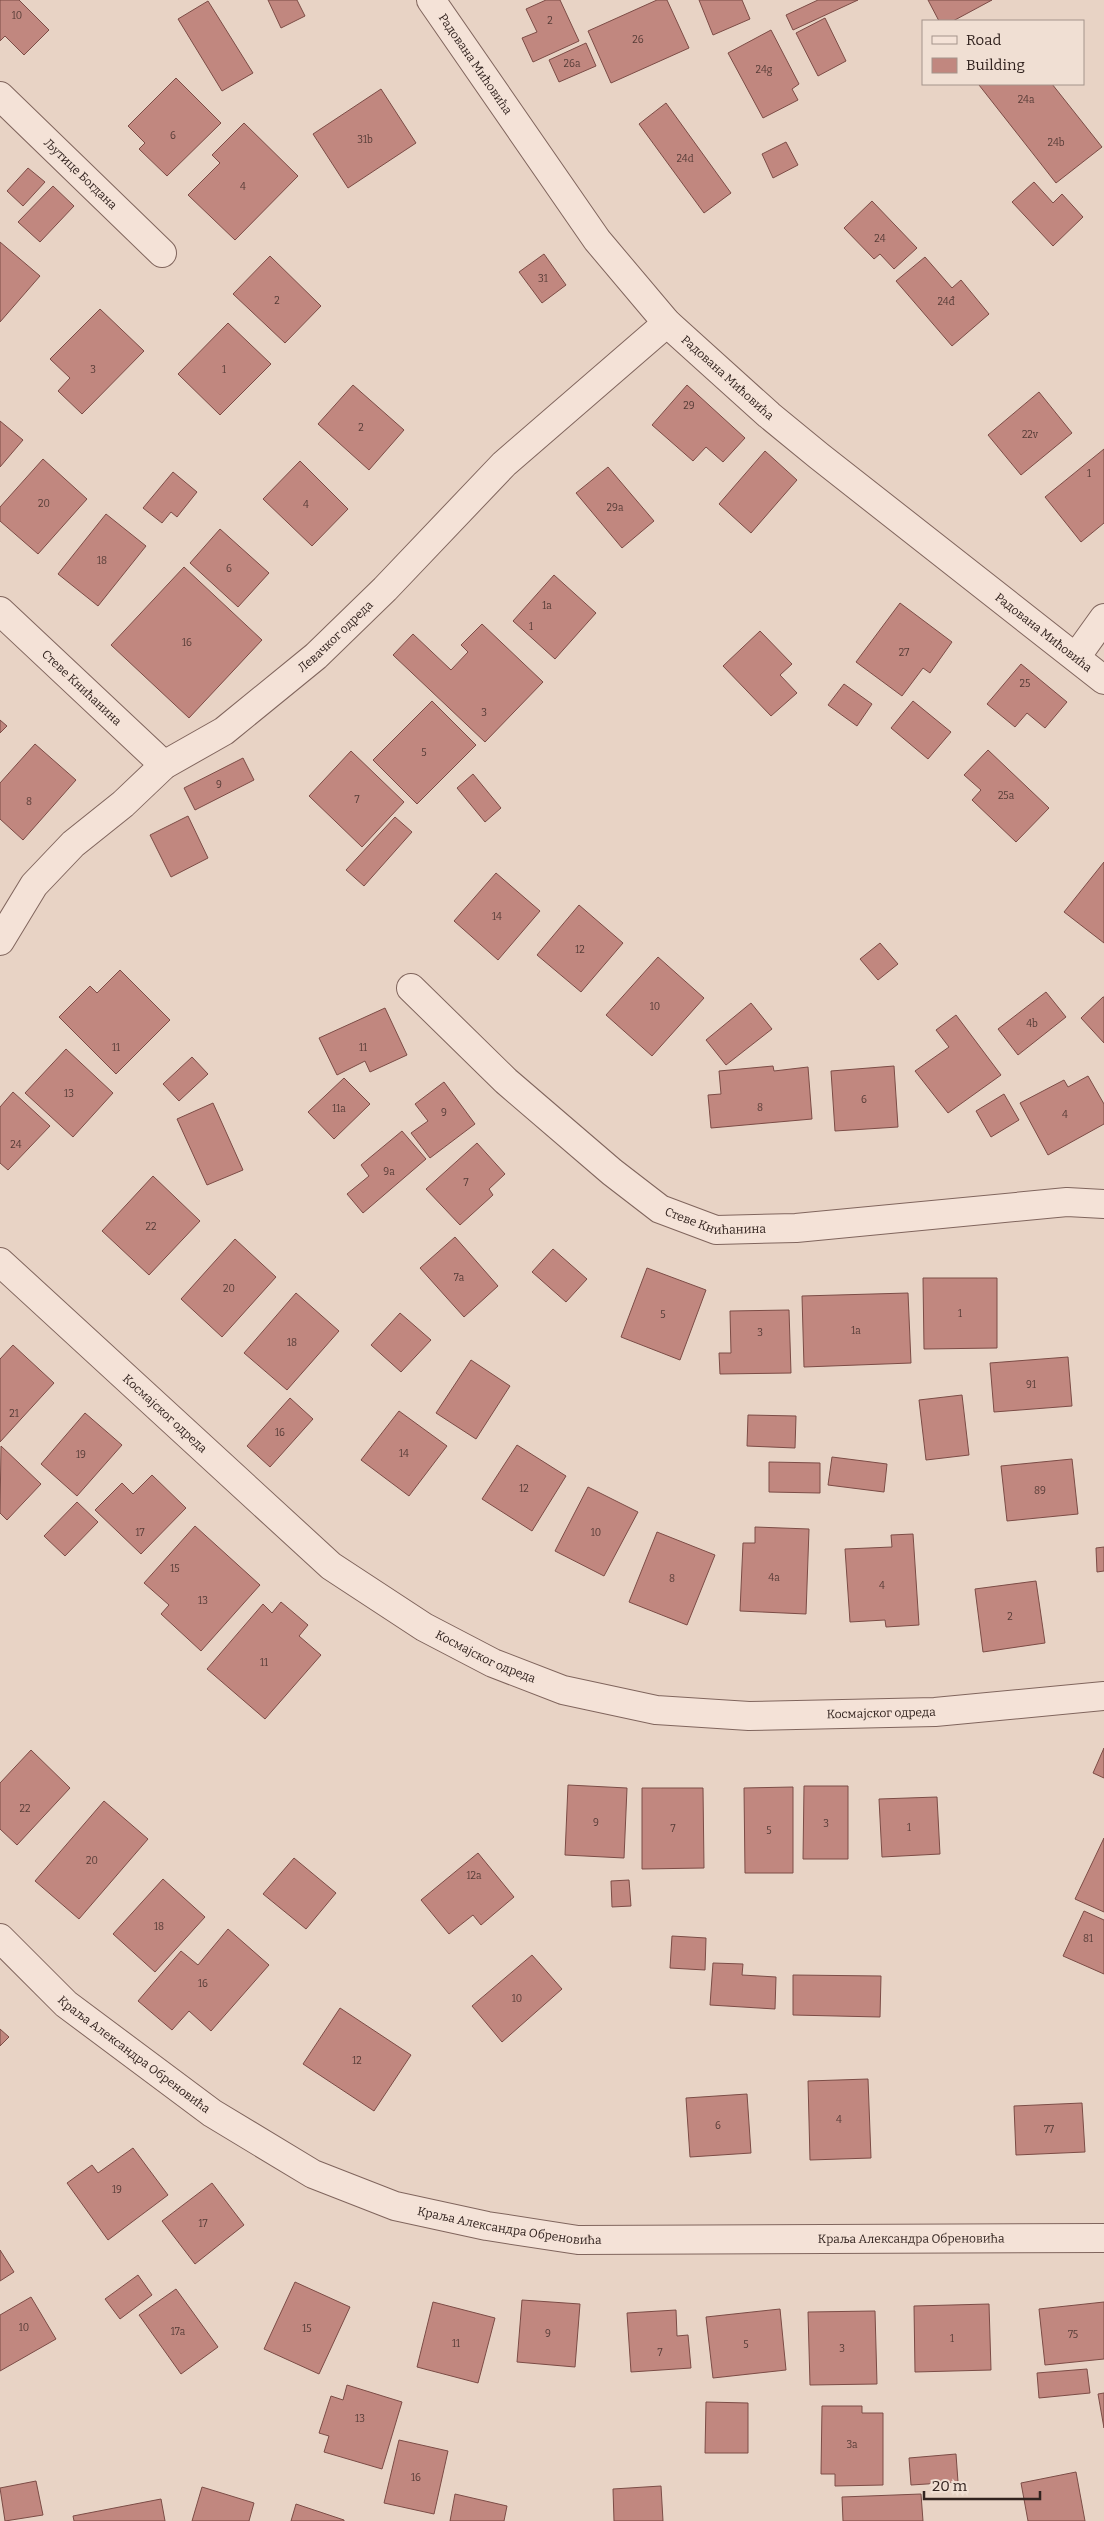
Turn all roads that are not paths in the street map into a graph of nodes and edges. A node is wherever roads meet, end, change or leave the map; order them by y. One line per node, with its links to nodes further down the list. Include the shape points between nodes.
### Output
1 (431, 0): 4 (street, Радована Мићовића, via 597,240)
2 (0, 96): 3 (street, Љутице Богдана)
3 (162, 253)
4 (667, 323): 7 (street, Радована Мићовића, via 819,456); 9 (street, Левачког одреда, via 504,464 316,656 224,731)
5 (0, 611): 9 (street, Стеве Книћанина)
6 (1104, 618): 7 (street)
7 (1076, 657): 8 (street, Радована Мићовића)
8 (1104, 680)
9 (164, 766): 10 (street, Левачког одреда, via 73,844 34,885)
10 (0, 941)
11 (411, 988): 12 (street, Стеве Книћанина, via 506,1081 612,1172 660,1209 716,1230 806,1227 1067,1202)
12 (1104, 1204)
13 (0, 1262): 14 (street, Космајског одреда, via 331,1566 424,1628 493,1663 563,1690 656,1710 750,1716 935,1712)
14 (1104, 1696)
15 (0, 1938): 16 (street, Краља Александра Обреновића, via 66,2004 212,2113 314,2174 395,2206 487,2226 578,2240)
16 (1104, 2238)

